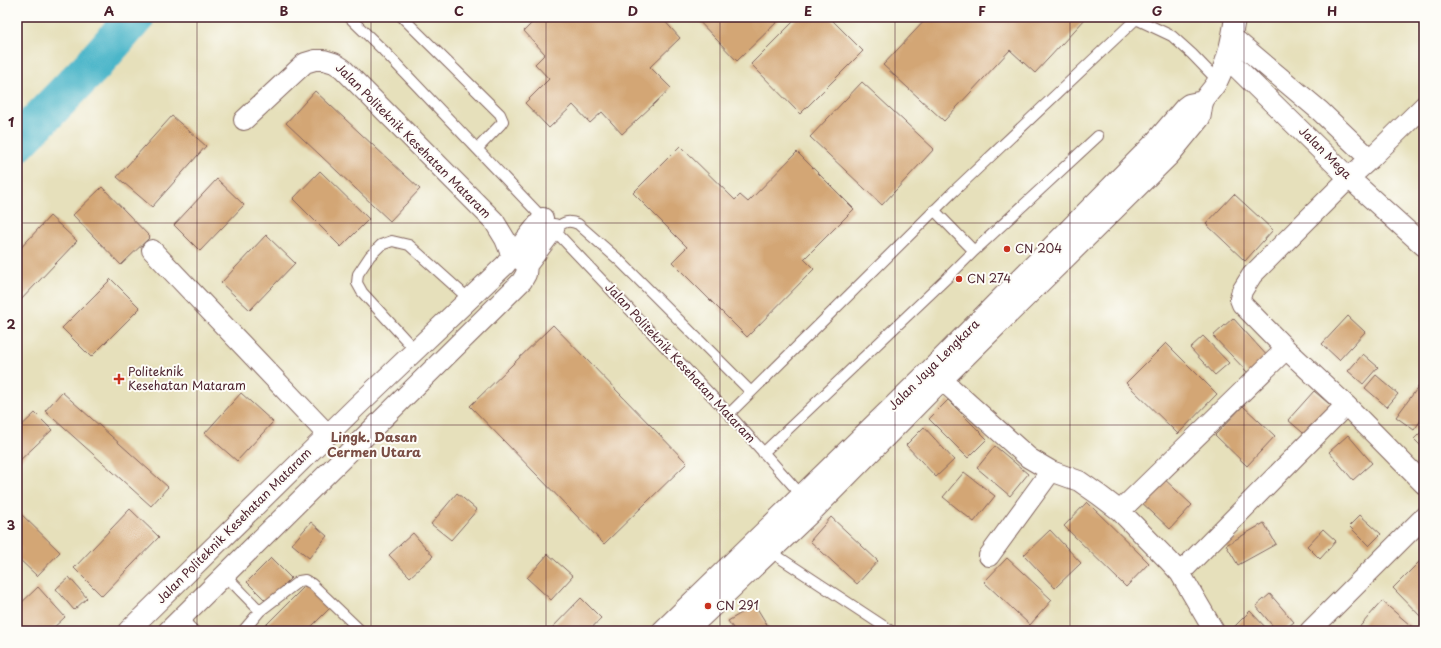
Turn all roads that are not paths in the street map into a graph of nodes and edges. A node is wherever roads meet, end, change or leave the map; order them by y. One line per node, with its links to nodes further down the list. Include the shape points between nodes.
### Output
1 (349, 17): 13 (lane, Jalan Politeknik Kesehatan Mataram)
2 (402, 17): 13 (lane, via 502,118 501,124)
3 (1235, 17): 5 (street, Jalan Jaya Lengkara)
4 (1136, 18): 7 (lane, via 1172,36); 16 (lane)
5 (1232, 37): 6 (street, Jalan Jaya Lengkara); 9 (street)
6 (1227, 58): 7 (street, Jalan Jaya Lengkara); 11 (street, Jalan Mega)
7 (1218, 81): 25 (street, Jalan Jaya Lengkara, via 1203,101 1185,107)
8 (1424, 106): 14 (street)
9 (1320, 111): 11 (street); 14 (street)
10 (244, 120): 21 (street, Jalan Politeknik Kesehatan Mataram, via 305,64 320,60 334,63 342,68 494,221 509,249)
11 (1302, 130): 15 (street, Jalan Mega)
12 (1098, 136): 20 (lane)
13 (477, 149): 17 (lane, Jalan Politeknik Kesehatan Mataram)
14 (1370, 159): 15 (street)
15 (1349, 178): 18 (street, Jalan Mega); 23 (street, via 1252,275 1242,291 1242,304)
16 (934, 210): 20 (lane); 26 (lane)
17 (548, 224): 21 (street); 26 (lane, via 571,221 578,224 620,261); 29 (lane, Jalan Politeknik Kesehatan Mataram)
18 (1424, 246)
19 (152, 250): 31 (street)
20 (974, 251): 32 (lane)
21 (520, 260): 22 (street, Jalan Politeknik Kesehatan Mataram, via 505,265); 30 (street, via 526,274 522,281)
22 (469, 299): 24 (street, Jalan Politeknik Kesehatan Mataram); 24 (lane, via 408,245 392,241 381,245 358,274 358,283 362,292)
23 (1286, 349): 27 (street); 36 (street)
24 (415, 350): 28 (street, Jalan Politeknik Kesehatan Mataram)
25 (936, 375): 33 (street, via 1020,451); 35 (street, Jalan Jaya Lengkara)
26 (751, 392): 29 (lane)
27 (1346, 405): 34 (street); 40 (street)
28 (356, 406): 30 (street); 31 (street, Jalan Politeknik Kesehatan Mataram)
29 (729, 414): 32 (lane, Jalan Politeknik Kesehatan Mataram)
30 (376, 426): 41 (street)
31 (328, 435): 43 (street, Jalan Politeknik Kesehatan Mataram)
32 (763, 453): 35 (lane, Jalan Politeknik Kesehatan Mataram)
33 (1050, 471): 36 (street, via 1079,481); 39 (street)
34 (1424, 484)
35 (808, 503): 38 (street, Jalan Jaya Lengkara); 47 (street, Jalan Jaya Lengkara)
36 (1120, 511): 40 (street)
37 (1424, 517): 51 (street)
38 (771, 552): 48 (street, Jalan Jaya Lengkara); 49 (lane)
39 (989, 556)
40 (1180, 573): 50 (street)
41 (225, 575): 42 (lane); 44 (street)
42 (260, 611): 45 (lane); 46 (lane, via 299,581 305,580)
43 (140, 627)
44 (181, 627)
45 (243, 631)
46 (361, 631)
47 (662, 631)
48 (687, 631)
49 (891, 631)
50 (1214, 631)
51 (1310, 631)

